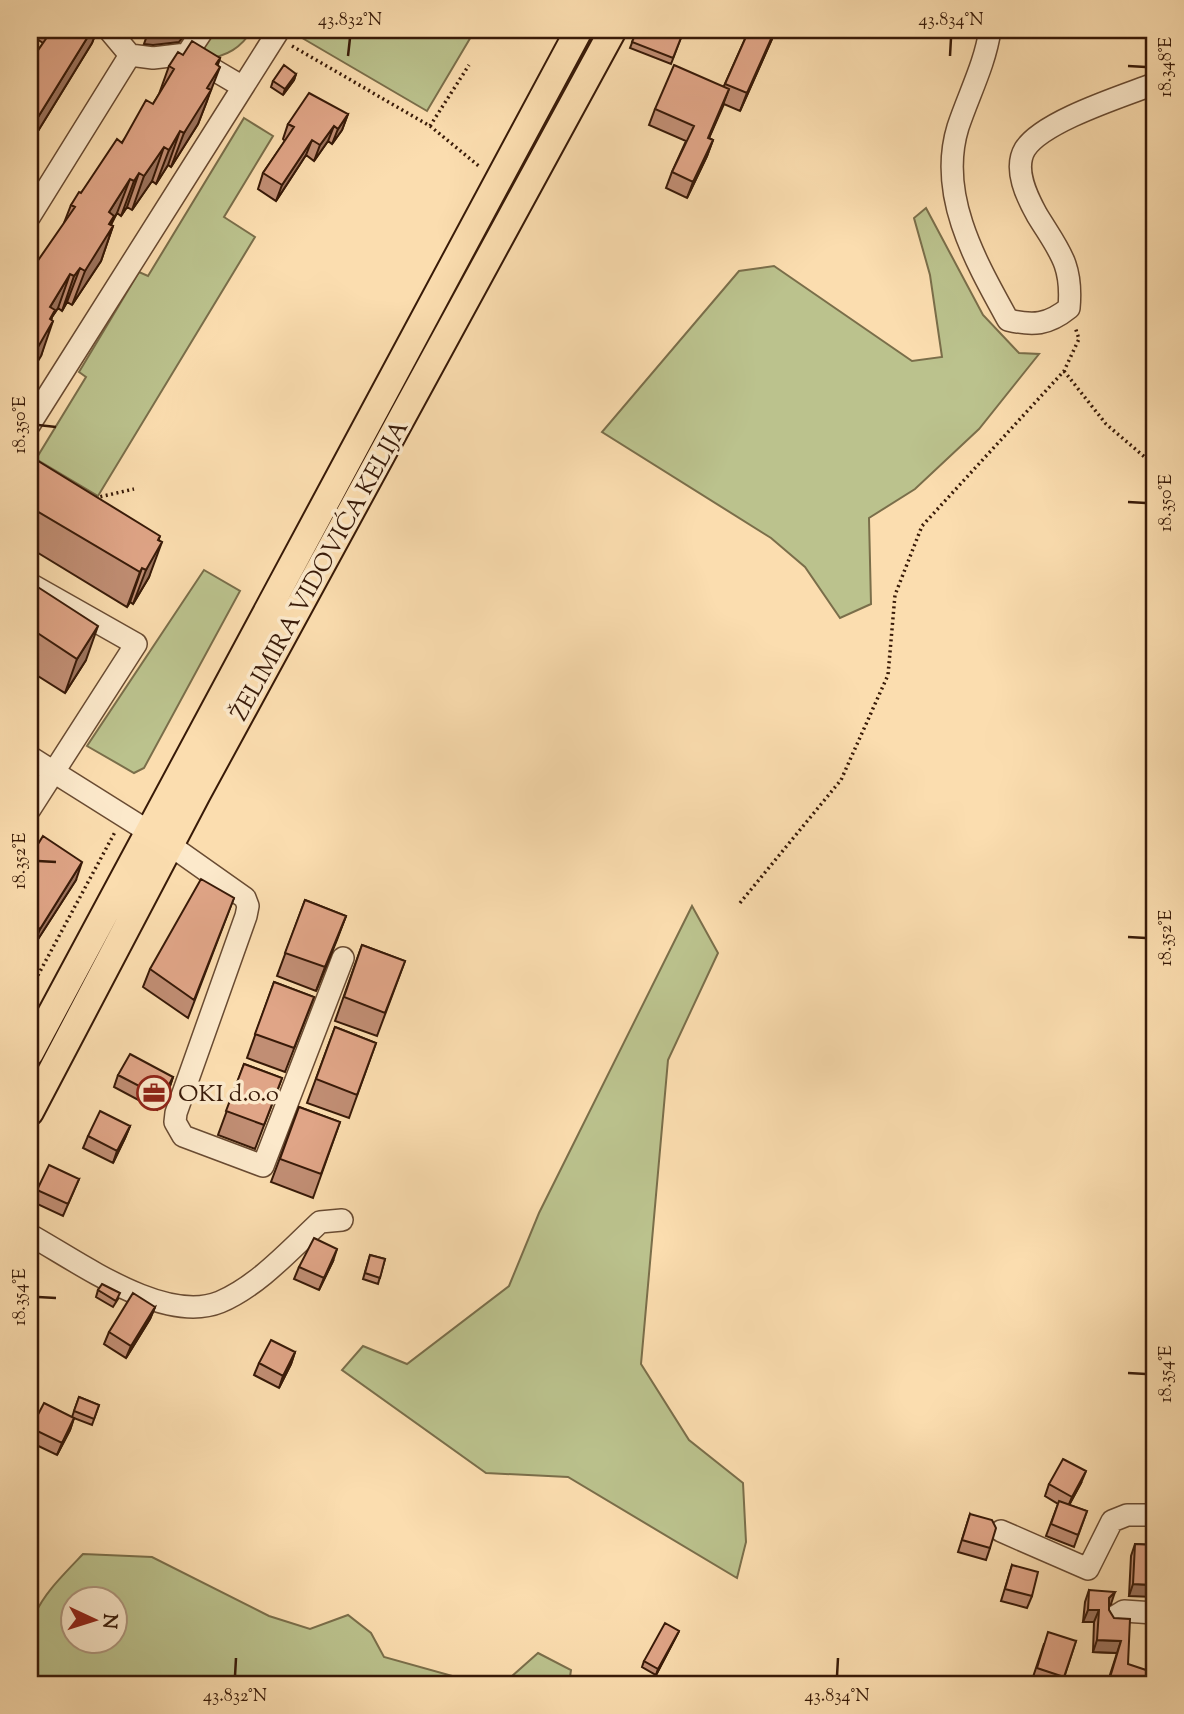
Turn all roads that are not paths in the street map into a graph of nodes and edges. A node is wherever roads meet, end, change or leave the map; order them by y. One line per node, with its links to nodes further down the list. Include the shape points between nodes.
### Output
1 (109, 30): 8 (street)
2 (203, 30): 7 (street)
3 (579, 30): 17 (main road, ŽELIMIRA VIDOVIĆA KELIJA)
4 (613, 30): 17 (main road, ŽELIMIRA VIDOVIĆA KELIJA)
5 (990, 30): 9 (street, via 957,130 951,183 971,253 1008,320 1030,326 1053,321 1069,308 1071,283 1063,253 1025,191 1020,170 1026,149 1070,116)
6 (277, 33): 10 (street)
7 (187, 54): 8 (street); 10 (street)
8 (130, 55): 11 (street)
9 (1154, 84)
10 (243, 87): 12 (street)
11 (30, 216)
12 (30, 424)
13 (30, 584): 15 (street, via 136,644)
14 (30, 757): 15 (street)
15 (53, 771): 16 (street); 17 (street)
16 (30, 809)
17 (159, 838): 18 (street, via 238,892 248,906 175,1122 183,1136 263,1166); 19 (main road, ŽELIMIRA VIDOVIĆA KELIJA); 20 (main road, ŽELIMIRA VIDOVIĆA KELIJA)
18 (343, 958)
19 (30, 1053)
20 (30, 1112)
21 (342, 1220): 22 (street, via 320,1222 249,1283 220,1302 197,1307 151,1301)
22 (30, 1235)
23 (1154, 1515): 24 (street, via 1127,1515 1112,1521 1088,1569)
24 (1001, 1531)
25 (1154, 1613): 26 (street, via 1124,1611)
26 (1116, 1616)

